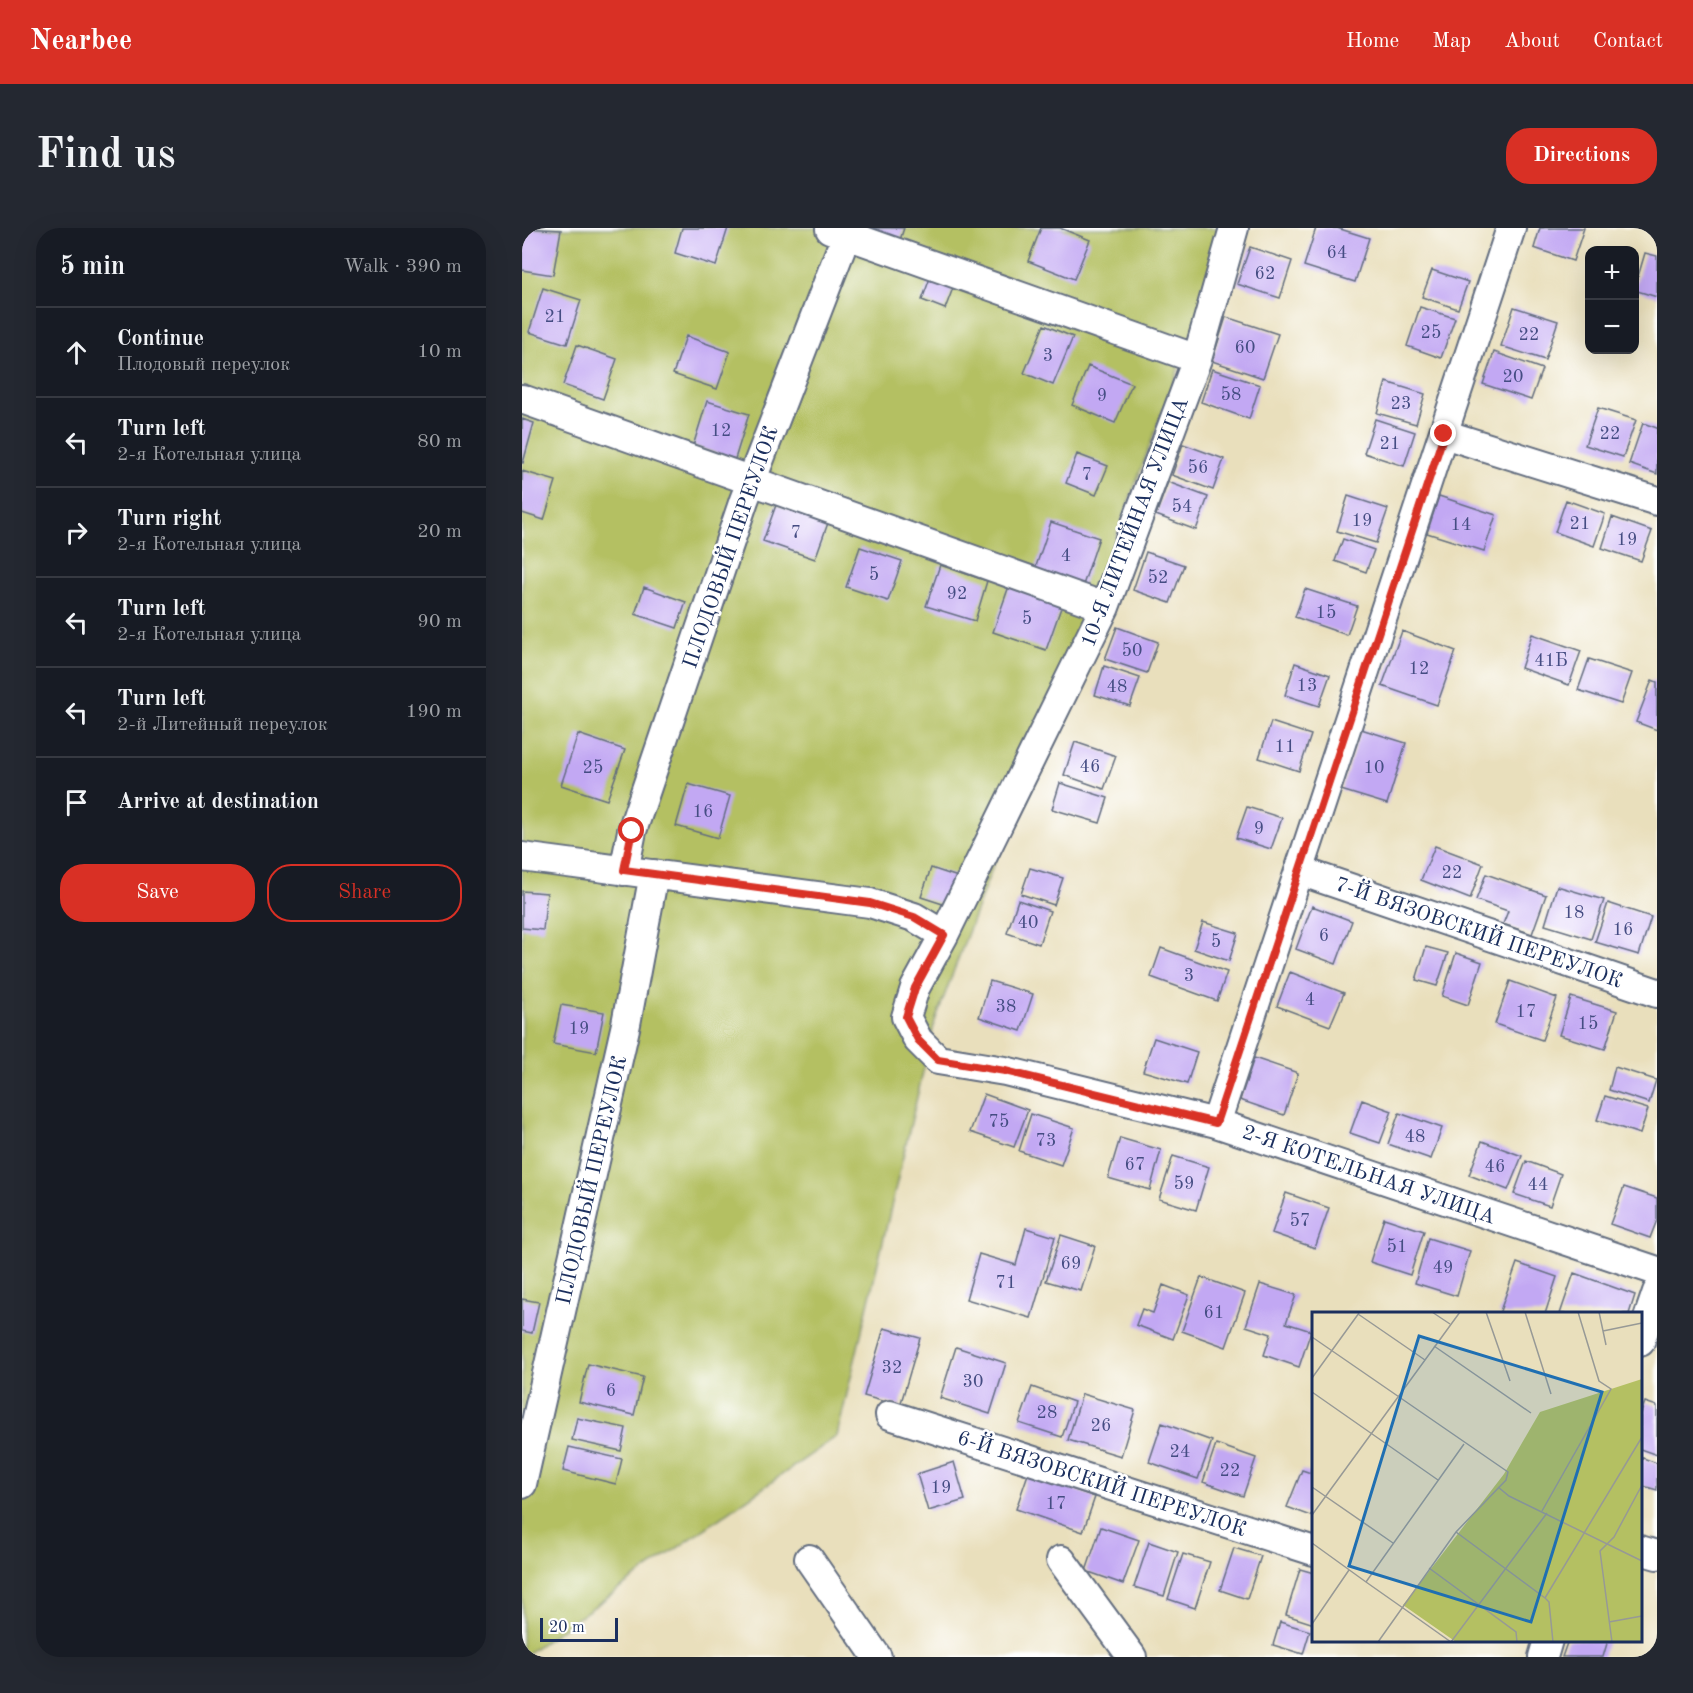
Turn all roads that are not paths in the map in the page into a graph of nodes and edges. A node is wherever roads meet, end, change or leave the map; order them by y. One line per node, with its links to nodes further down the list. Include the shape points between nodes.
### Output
1 (1234, 228): 4 (street, 10-Я ЛИТЕЙНАЯ УЛИЦА)
2 (1511, 228): 6 (street)
3 (841, 230): 4 (street); 7 (street, ПЛОДОВЫЙ ПЕРЕУЛОК)
4 (1197, 359): 9 (street, 10-Я ЛИТЕЙНАЯ УЛИЦА)
5 (522, 399): 7 (street)
6 (1444, 434): 8 (street); 12 (street)
7 (752, 481): 9 (street); 11 (street, ПЛОДОВЫЙ ПЕРЕУЛОК, via 632,831)
8 (1657, 501)
9 (1105, 607): 14 (street, 10-Я ЛИТЕЙНАЯ УЛИЦА)
10 (522, 857): 11 (street)
11 (624, 870): 13 (street)
12 (1300, 871): 15 (street, 7-Й ВЯЗОВСКИЙ ПЕРЕУЛОК); 16 (street)
13 (654, 874): 14 (street, via 870,903 914,917); 21 (street, ПЛОДОВЫЙ ПЕРЕУЛОК, via 626,1024)
14 (944, 935): 16 (street, 2-Я КОТЕЛЬНАЯ УЛИЦА, via 915,988 906,1017 918,1040 938,1060 1005,1071)
15 (1657, 993)
16 (1216, 1123): 17 (street, 2-Я КОТЕЛЬНАЯ УЛИЦА)
17 (1657, 1271)
18 (1657, 1292): 19 (street)
19 (1642, 1339)
20 (890, 1415): 22 (street, 6-Й ВЯЗОВСКИЙ ПЕРЕУЛОК)
21 (522, 1484)
22 (1312, 1550)
23 (1642, 1550): 24 (street)
24 (1657, 1555)
25 (809, 1559): 28 (street)
26 (1061, 1560): 29 (street)
27 (1548, 1642): 30 (street)
28 (876, 1657)
29 (1132, 1657)
30 (1543, 1657)

